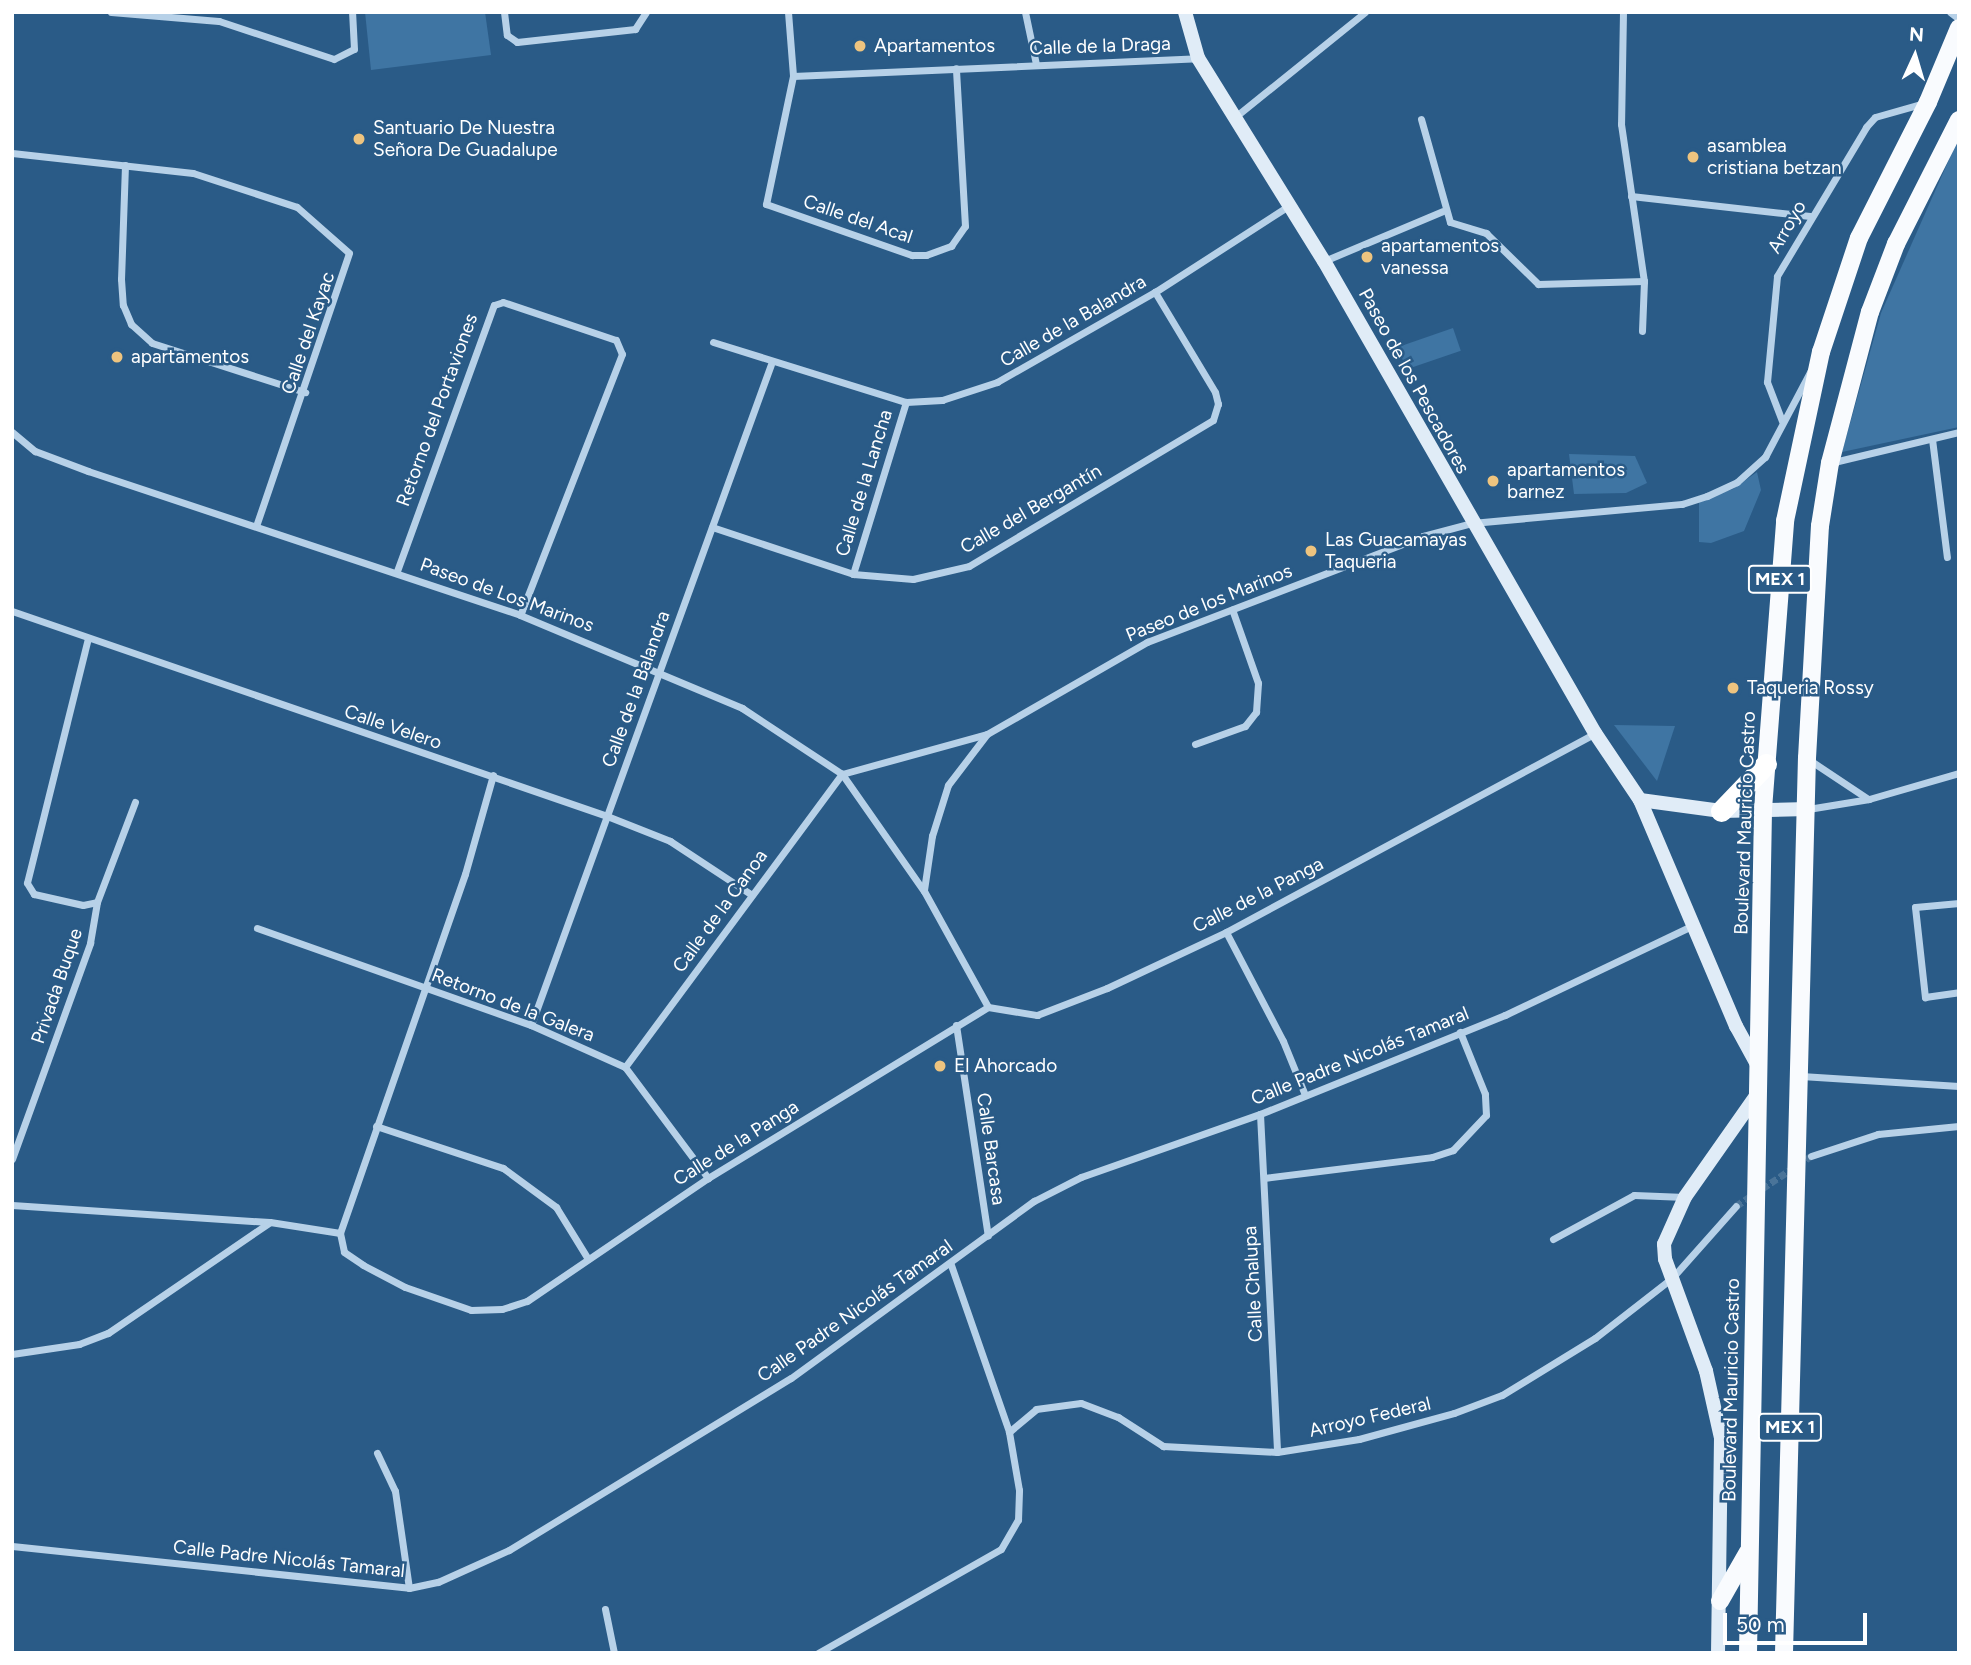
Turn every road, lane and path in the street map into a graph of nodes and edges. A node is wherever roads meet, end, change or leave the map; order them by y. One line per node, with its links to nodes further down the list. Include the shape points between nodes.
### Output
1 (111, 12): 11 (street)
2 (352, 12): 11 (street, via 354,49 334,59 219,21)
3 (504, 12): 4 (street, via 507,35 517,42 635,29)
4 (646, 12)
5 (788, 12): 17 (street, Calle del Acal)
6 (1025, 12): 15 (street)
7 (1185, 12): 14 (street, Paseo de los Pescadores)
8 (1366, 12): 19 (street)
9 (1623, 12): 24 (street, via 1621,124)
10 (1950, 12): 12 (street)
11 (124, 13)
12 (1959, 19)
13 (1959, 28): 18 (main road, Boulevard Mauricio Castro / MEX 1)
14 (1198, 58): 15 (street, Calle de la Draga); 19 (street, Paseo de los Pescadores)
15 (1036, 64): 16 (street, Calle de la Draga)
16 (956, 68): 17 (street, Calle de la Draga); 17 (street, Calle del Acal, via 965,226 951,246 926,255 912,255 766,204)
17 (793, 76)
18 (1928, 102): 27 (street, Arroyo, via 1875,117); 33 (main road, Boulevard Mauricio Castro / MEX 1, via 1859,238)
19 (1234, 117): 25 (street, Paseo de los Pescadores)
20 (1421, 119): 26 (street)
21 (1959, 120): 41 (main road, MEX 1, via 1892,255 1870,312)
22 (12, 153): 23 (street, Calle del Kayac)
23 (125, 165): 35 (street, via 121,279 123,305 131,324 152,343); 35 (street, Calle del Kayac, via 193,173 297,207 349,253)
24 (1631, 196): 27 (street); 29 (street)
25 (1290, 205): 28 (street, Paseo de los Pescadores); 30 (street, Calle de la Balandra)
26 (1443, 211): 28 (street); 29 (street, via 1450,222 1486,233 1538,284)
27 (1810, 216): 37 (street, Arroyo, via 1774,289 1767,382)
28 (1324, 261): 42 (street, Paseo de los Pescadores)
29 (1644, 281): 31 (street)
30 (1154, 292): 36 (street, Calle de la Balandra, via 997,382 942,400); 47 (street, Calle del Bergantín, via 1215,392 1218,412 1213,420 969,566 914,579)
31 (1642, 331)
32 (713, 342): 34 (street, Calle de la Balandra)
33 (1821, 352): 37 (street, Paseo de los Marinos); 57 (main road, Boulevard Mauricio Castro / MEX 1, via 1784,522)
34 (771, 364): 36 (street, Calle de la Balandra); 44 (street, Calle de la Balandra)
35 (305, 392): 43 (street, Calle del Kayac)
36 (906, 402): 47 (street, Calle de la Lancha)
37 (1782, 421): 42 (street, Paseo de los Marinos, via 1766,457 1737,482 1707,496 1682,504)
38 (12, 432): 43 (street, Paseo de Los Marinos, via 35,451 88,471)
39 (1959, 432): 40 (street)
40 (1933, 439): 41 (street); 45 (street)
41 (1830, 463): 56 (main road, MEX 1, via 1819,526)
42 (1472, 523): 48 (street, Paseo de los Marinos, via 1423,536); 53 (street, Paseo de los Pescadores)
43 (257, 524): 46 (street, Paseo de Los Marinos)
44 (712, 527): 47 (street, Calle del Bergantín); 52 (street, Calle de la Balandra)
45 (1947, 557)
46 (397, 571): 50 (street, Paseo de Los Marinos); 50 (street, Retorno del Portaviones, via 494,305 503,302 616,340 622,354)
47 (853, 574)
48 (1232, 609): 54 (street, Paseo de los Marinos, via 1147,642); 55 (street, via 1258,683 1256,712 1245,726)
49 (12, 611): 51 (street, Calle Velero)
50 (520, 615): 52 (street, Paseo de Los Marinos)
51 (89, 638): 60 (street, Calle Velero, via 467,770); 70 (street, via 27,883 34,894 46,899 83,905)
52 (659, 671): 59 (street, Paseo de Los Marinos, via 742,708); 67 (street, Calle de la Balandra)
53 (1595, 733): 62 (street, Paseo de los Pescadores); 74 (street, Calle de la Panga)
54 (987, 734): 59 (street, Paseo de los Marinos); 68 (street, via 948,785 932,836)
55 (1195, 744)
56 (1807, 758): 61 (street); 65 (main road, MEX 1)
57 (1766, 764): 64 (main road, Boulevard Mauricio Castro / MEX 1); 66 (highway)
58 (1959, 773): 61 (street)
59 (842, 774): 68 (street, Paseo de Los Marinos); 69 (street, Calle de la Canoa)
60 (493, 775): 67 (street, Calle Velero); 75 (street)
61 (1869, 799): 65 (street)
62 (1640, 800): 66 (street); 72 (street, Paseo de los Pescadores)
63 (135, 802): 70 (street, Privada Buque)
64 (1763, 809): 65 (street); 66 (street); 82 (main road, Boulevard Mauricio Castro / MEX 1)
65 (1808, 809): 83 (main road, MEX 1)
66 (1721, 811)
67 (607, 816): 69 (street, Calle Velero, via 670,841); 78 (street, Calle de la Balandra)
68 (924, 891): 77 (street, Paseo de Los Marinos)
69 (752, 895): 81 (street, Calle de la Canoa)
70 (97, 902): 91 (street, Privada Buque, via 90,943)
71 (1959, 902): 76 (street, via 1915,907 1926,997)
72 (1695, 925): 80 (street, Calle Padre Nicolás Tamaral); 82 (street, Paseo de los Pescadores, via 1736,1026)
73 (257, 928): 75 (street, Retorno de la Galera)
74 (1226, 932): 77 (street, Calle de la Panga, via 1066,1006 1037,1015); 86 (street, via 1283,1041)
75 (426, 988): 78 (street, Retorno de la Galera); 88 (street)
76 (1959, 992)
77 (988, 1007): 79 (street, Calle de la Panga)
78 (531, 1025): 81 (street, Retorno de la Galera)
79 (956, 1025): 92 (street, Calle de la Panga); 99 (street, Calle Barcasa)
80 (1460, 1032): 86 (street, Calle Padre Nicolás Tamaral); 93 (street, via 1485,1094 1486,1115 1453,1150 1432,1157)
81 (625, 1067): 92 (street, Retorno de la Galera)
82 (1759, 1068): 85 (main road, Boulevard Mauricio Castro / MEX 1)
83 (1800, 1076): 84 (street); 117 (main road, MEX 1)
84 (1959, 1086)
85 (1758, 1092): 94 (street); 109 (main road, Boulevard Mauricio Castro / MEX 1)
86 (1305, 1095): 87 (street, Calle Padre Nicolás Tamaral)
87 (1260, 1114): 93 (street, Calle Chalupa); 99 (street, Calle Padre Nicolás Tamaral, via 1081,1177 1034,1201)
88 (376, 1126): 98 (street); 101 (street, via 503,1168 555,1207)
89 (1959, 1126): 90 (street, via 1878,1133)
90 (1811, 1156)
91 (12, 1159)
92 (708, 1178): 101 (street, Calle de la Panga)
93 (1264, 1178): 107 (street, Calle Chalupa)
94 (1685, 1197): 100 (street, via 1634,1195); 103 (street, via 1664,1244)
95 (12, 1205): 97 (street)
96 (1736, 1206): 103 (street, Arroyo Federal)
97 (270, 1222): 98 (street); 104 (street, via 108,1333 79,1344)
98 (340, 1233): 101 (street, Calle de la Panga, via 344,1252 363,1265 405,1287 471,1310 502,1309 527,1301)
99 (988, 1236): 102 (street, Calle Padre Nicolás Tamaral)
100 (1553, 1239)
101 (588, 1259)
102 (951, 1265): 105 (street); 110 (street, Calle Padre Nicolás Tamaral, via 791,1378 509,1550 438,1582)
103 (1672, 1278): 107 (street, Arroyo Federal, via 1595,1338 1502,1395 1359,1440); 111 (street, Boulevard Mauricio Castro, via 1706,1371 1721,1438)
104 (12, 1354)
105 (1009, 1433): 107 (street, Arroyo Federal, via 1035,1409 1081,1403 1118,1417 1163,1446); 114 (street, via 1019,1490 1018,1520 1001,1549)
106 (377, 1452): 110 (street, via 395,1491)
107 (1278, 1452)
108 (12, 1546): 110 (street, Calle Padre Nicolás Tamaral)
109 (1750, 1549): 111 (main road); 116 (main road, Boulevard Mauricio Castro / MEX 1)
110 (409, 1588)
111 (1720, 1601): 115 (street, Boulevard Mauricio Castro)
112 (604, 1609): 113 (street)
113 (614, 1653)
114 (818, 1653)
115 (1718, 1653)
116 (1748, 1653)
117 (1784, 1653)

